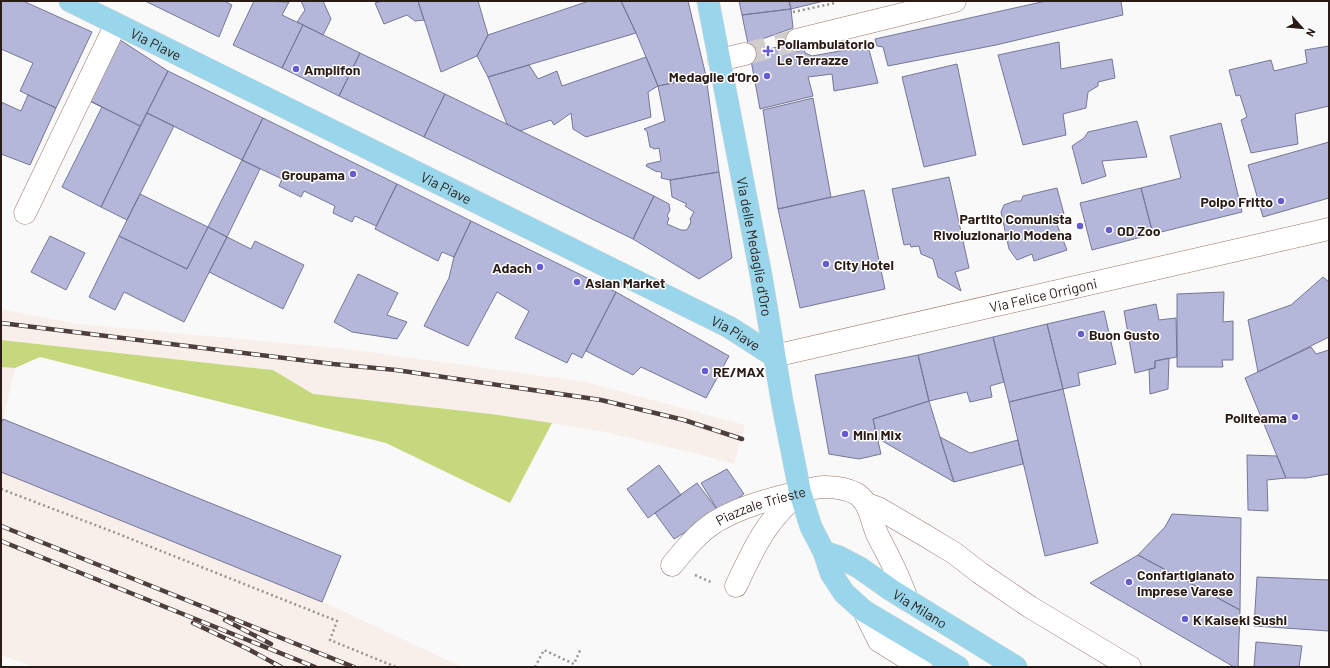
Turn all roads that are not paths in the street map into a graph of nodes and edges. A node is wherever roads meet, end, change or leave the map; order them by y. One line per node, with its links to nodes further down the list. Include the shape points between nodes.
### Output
1 (70, 1): 4 (main road, Via Piave)
2 (708, 1): 7 (main road, Via delle Medaglie d'Oro)
3 (955, 1): 5 (street)
4 (116, 24): 8 (street, Via Piave); 10 (main road, Via Piave, via 728,326)
5 (797, 40)
6 (745, 54): 7 (street)
7 (719, 60): 10 (main road, Via delle Medaglie d'Oro)
8 (25, 213)
9 (1324, 235): 10 (street, Via Felice Orrigoni)
10 (774, 356): 11 (main road, Via delle Medaglie d'Oro)
11 (800, 492): 12 (street, via 820,487 835,488 856,494); 13 (main road, via 811,527); 14 (street, Piazzale Trieste, via 756,504 719,520 692,542); 15 (street, Piazzale Trieste, via 779,511 764,530)
12 (866, 504): 16 (street); 21 (street, via 878,508 926,536 1030,607)
13 (824, 552): 16 (main road, Via Milano, via 855,565); 17 (main road, via 831,572 844,593)
14 (672, 565)
15 (728, 586)
16 (907, 600): 20 (main road, Via Milano)
17 (864, 611): 18 (street, via 879,641); 19 (main road)
18 (921, 667)
19 (958, 667)
20 (1016, 667)
21 (1130, 667)

